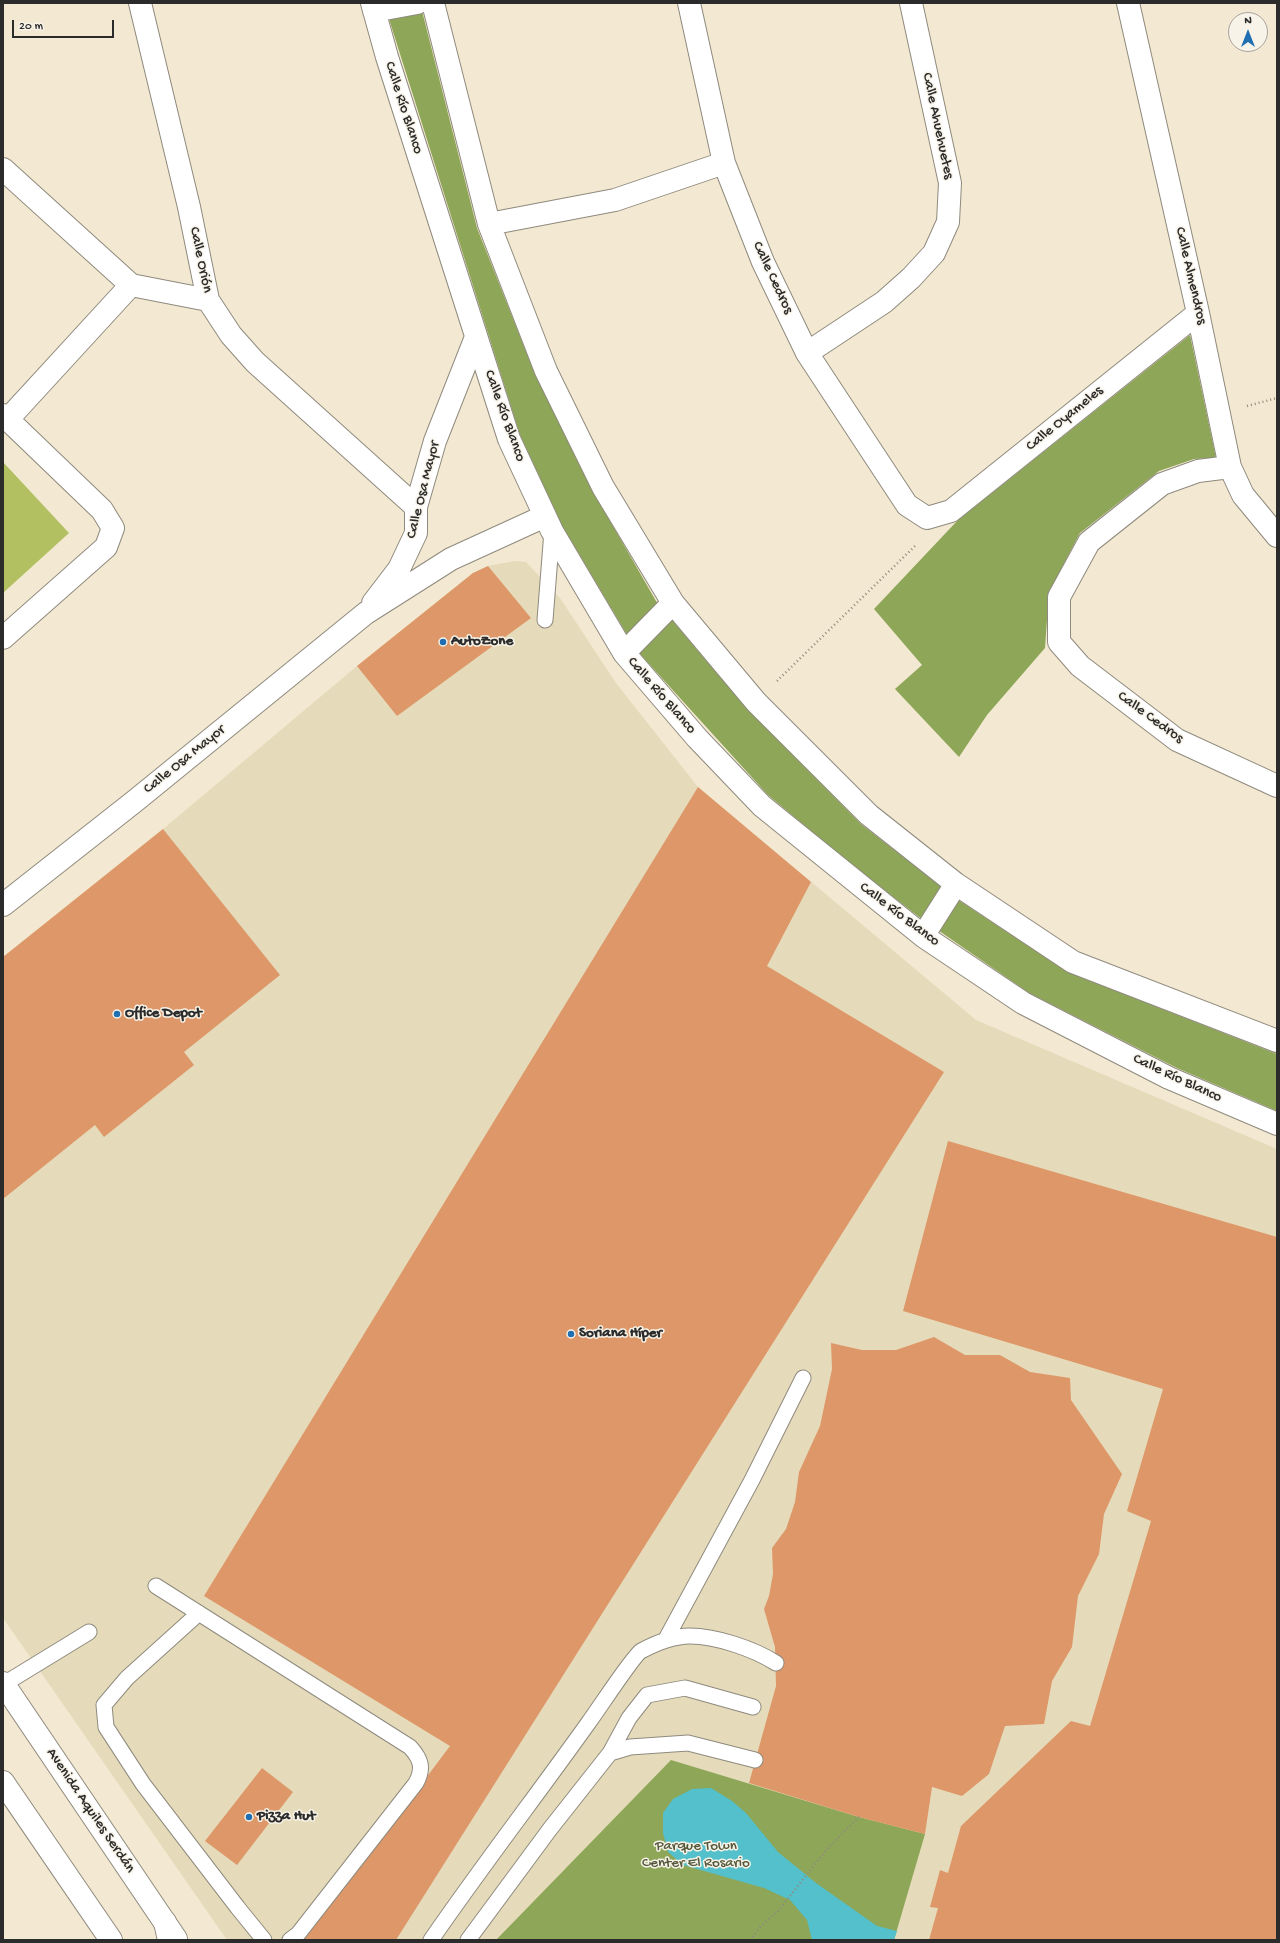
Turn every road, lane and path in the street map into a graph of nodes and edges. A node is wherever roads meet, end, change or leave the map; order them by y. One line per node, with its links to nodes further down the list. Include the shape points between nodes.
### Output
1 (140, 3): 12 (street, Calle Orión, via 189,207)
2 (417, 3): 7 (street)
3 (433, 3): 10 (street)
4 (689, 3): 8 (street, Calle Cedros)
5 (911, 3): 15 (street, Calle Ahuehuetes, via 950,183 948,222 934,253 911,278 884,302)
6 (1128, 3): 13 (street, Calle Almendros)
7 (373, 7): 14 (street, Calle Río Blanco)
8 (724, 163): 10 (street, via 615,200); 15 (street, Calle Cedros, via 762,262)
9 (3, 169): 11 (street)
10 (489, 224): 23 (street, via 546,371 603,487)
11 (131, 285): 12 (street); 16 (street)
12 (208, 300): 18 (street, Calle Orión, via 231,335 255,362)
13 (1198, 312): 17 (street, Calle Almendros); 19 (street, Calle Oyameles, via 951,511)
14 (476, 337): 18 (street, Calle Osa Mayor, via 435,441); 20 (street, Calle Río Blanco, via 509,439)
15 (807, 353): 19 (street, Calle Cedros, via 907,505)
16 (5, 417): 26 (street, via 102,510 113,528 106,547)
17 (1230, 467): 21 (street, Calle Almendros, via 1244,495); 29 (street, Calle Cedros, via 1198,471 1162,484 1089,542 1059,597 1059,642 1080,666 1177,740)
18 (416, 507): 24 (street, Calle Osa Mayor, via 416,533 399,569)
19 (928, 518)
20 (548, 524): 24 (street, Calle Osa Mayor, via 451,559); 25 (lane); 27 (street, Calle Río Blanco)
21 (1277, 536)
22 (918, 544): 28 (path)
23 (672, 603): 27 (street); 28 (street)
24 (366, 613): 31 (street, Calle Osa Mayor)
25 (545, 620)
26 (3, 638)
27 (624, 653): 32 (street, Calle Río Blanco, via 697,738 762,806)
28 (756, 702): 30 (street, via 869,815)
29 (1277, 786)
30 (956, 884): 32 (street); 33 (street, via 1073,962)
31 (3, 905)
32 (923, 936): 34 (street, Calle Río Blanco, via 1023,1003 1169,1078)
33 (1277, 1041)
34 (1277, 1124)
35 (803, 1378): 39 (lane, via 752,1480)
36 (156, 1586): 37 (lane)
37 (198, 1613): 49 (lane, via 127,1678 104,1705 106,1727 143,1784); 50 (lane, via 410,1747 421,1764 421,1774 416,1783 298,1934)
38 (89, 1632): 41 (lane)
39 (666, 1639): 40 (lane, via 690,1636 726,1642 762,1654); 51 (lane, via 639,1652 563,1759 481,1867)
40 (776, 1662)
41 (3, 1684): 47 (street, Avenida Aquiles Serdán)
42 (753, 1707): 43 (lane, via 685,1688 647,1695 629,1718)
43 (610, 1754): 44 (lane, via 630,1747 688,1743); 52 (lane, via 560,1816)
44 (755, 1760)
45 (3, 1782): 48 (street)
46 (860, 1817): 53 (path, via 828,1848 778,1911)
47 (170, 1934)
48 (111, 1940)
49 (264, 1940)
50 (290, 1940)
51 (431, 1940)
52 (468, 1940)
53 (750, 1940)

